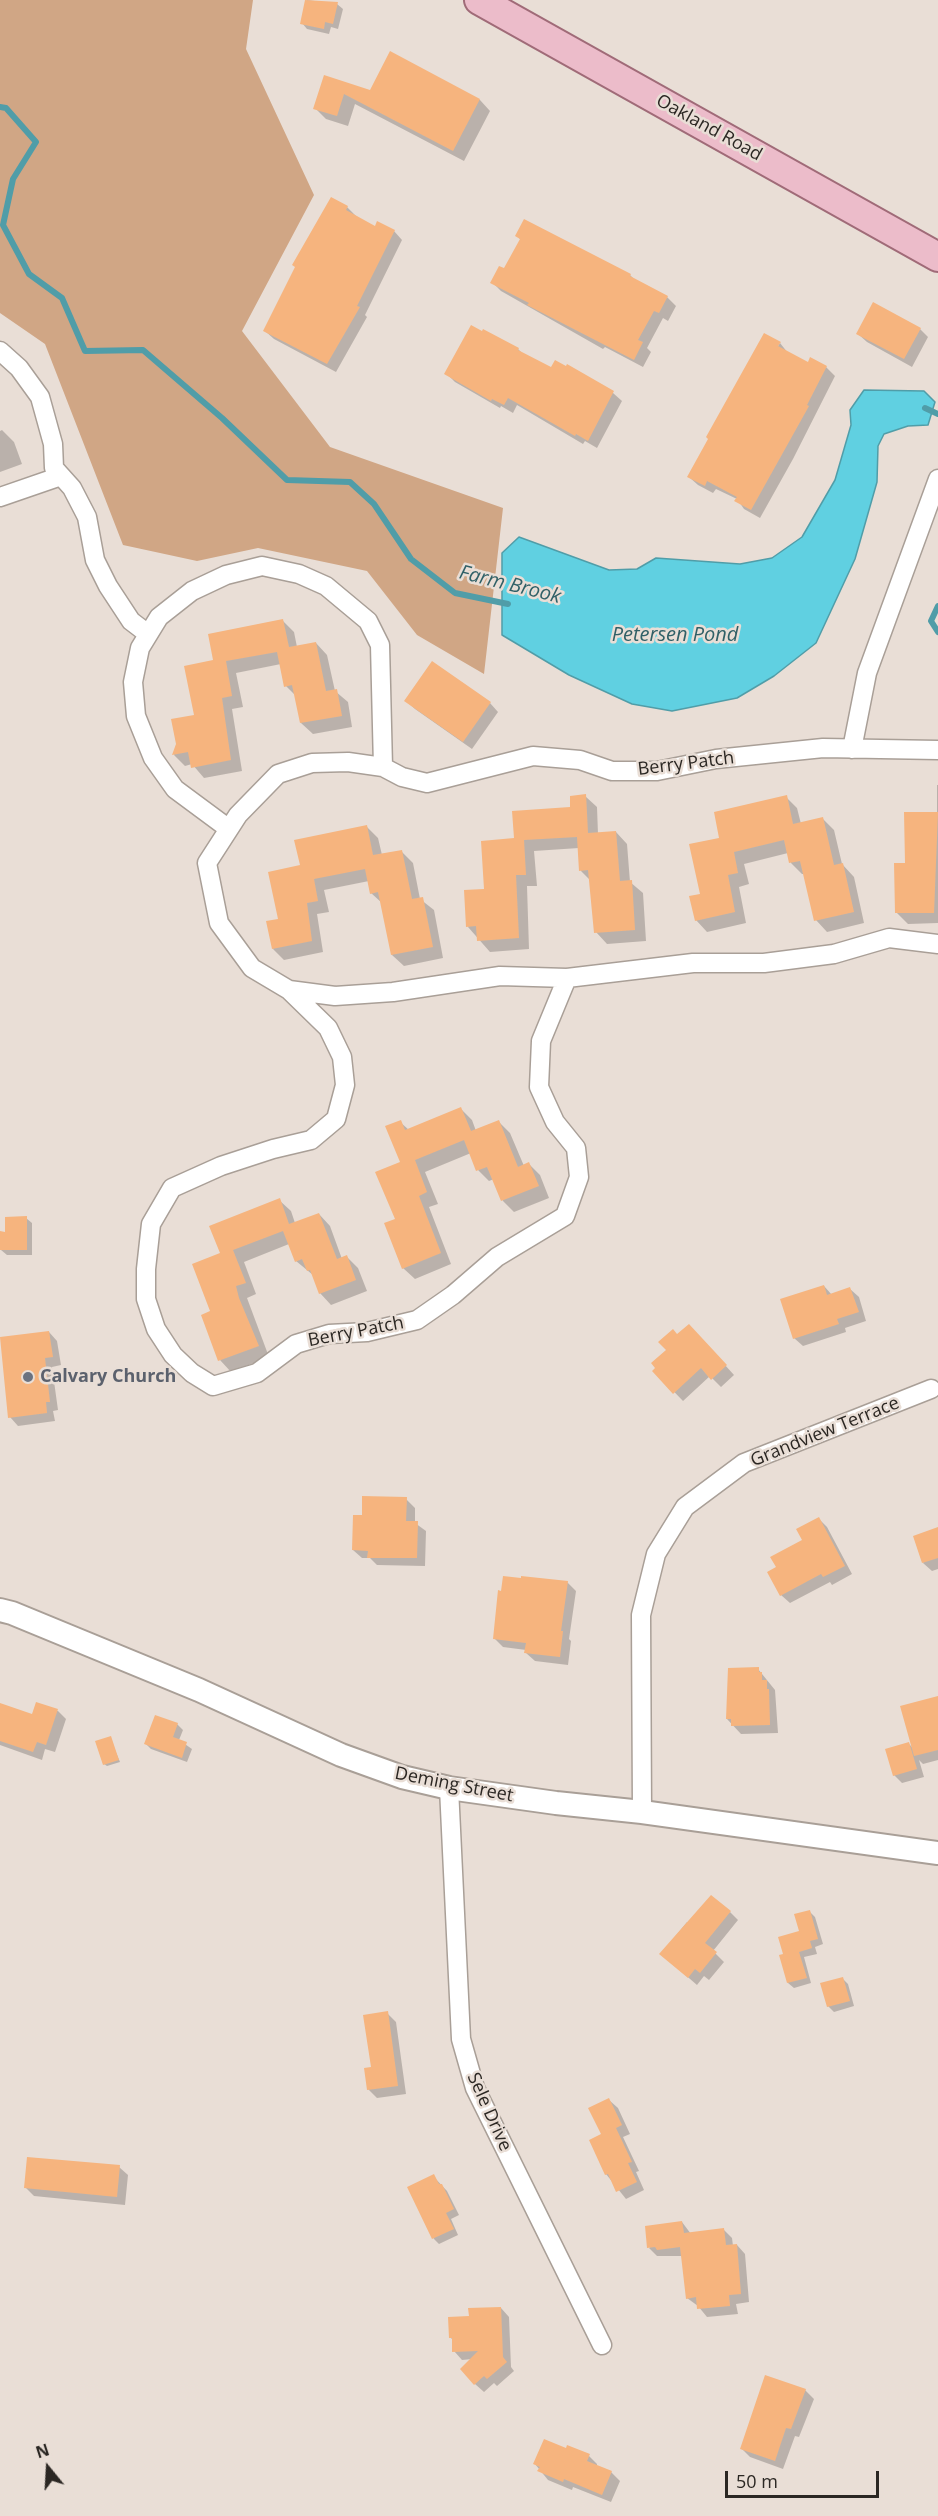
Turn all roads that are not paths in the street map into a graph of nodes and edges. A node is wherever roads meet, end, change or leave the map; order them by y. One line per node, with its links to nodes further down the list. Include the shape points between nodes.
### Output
1 (479, 0): 2 (main road, Oakland Road)
2 (938, 257)
3 (0, 351): 4 (street, via 19,368 40,397 53,444 54,468)
4 (61, 476): 6 (street); 7 (street, via 87,517 95,560 108,586 131,621)
5 (938, 479): 8 (street, via 867,673)
6 (0, 497)
7 (148, 634): 10 (street, via 159,617 192,591 226,575 262,566 299,574 326,586 368,621 380,645); 11 (street, via 140,648 133,682 136,716 153,759 175,789)
8 (852, 749): 9 (street, Berry Patch); 10 (street, Berry Patch, via 823,748 716,759 657,771 612,771 580,760 533,756 427,783 402,777)
9 (938, 750)
10 (384, 767): 11 (street, Berry Patch, via 312,763 278,774)
11 (229, 829): 14 (street, Berry Patch, via 207,863 219,922 252,968)
12 (938, 944): 13 (street, Berry Patch, via 889,939 834,954 764,963 693,963)
13 (567, 978): 14 (street, Berry Patch, via 500,976 393,992 335,996); 14 (street, Berry Patch, via 541,1041 539,1087 555,1122 576,1148 579,1177 565,1216 497,1257 417,1320 367,1332 329,1334 296,1344 257,1373 213,1386 173,1356 156,1329 146,1299 151,1224 172,1188 221,1166 311,1140 336,1119 345,1085 342,1057 328,1028)
14 (289, 990)
15 (931, 1389): 18 (street, Grandview Terrace, via 744,1463 685,1507 656,1554 641,1616)
16 (0, 1610): 17 (street, Deming Street, via 188,1686 341,1755 402,1777)
17 (449, 1788): 18 (street, Deming Street); 20 (street, Sele Drive, via 461,2039 475,2088)
18 (642, 1812): 19 (street, Deming Street)
19 (938, 1852)
20 (602, 2345)

